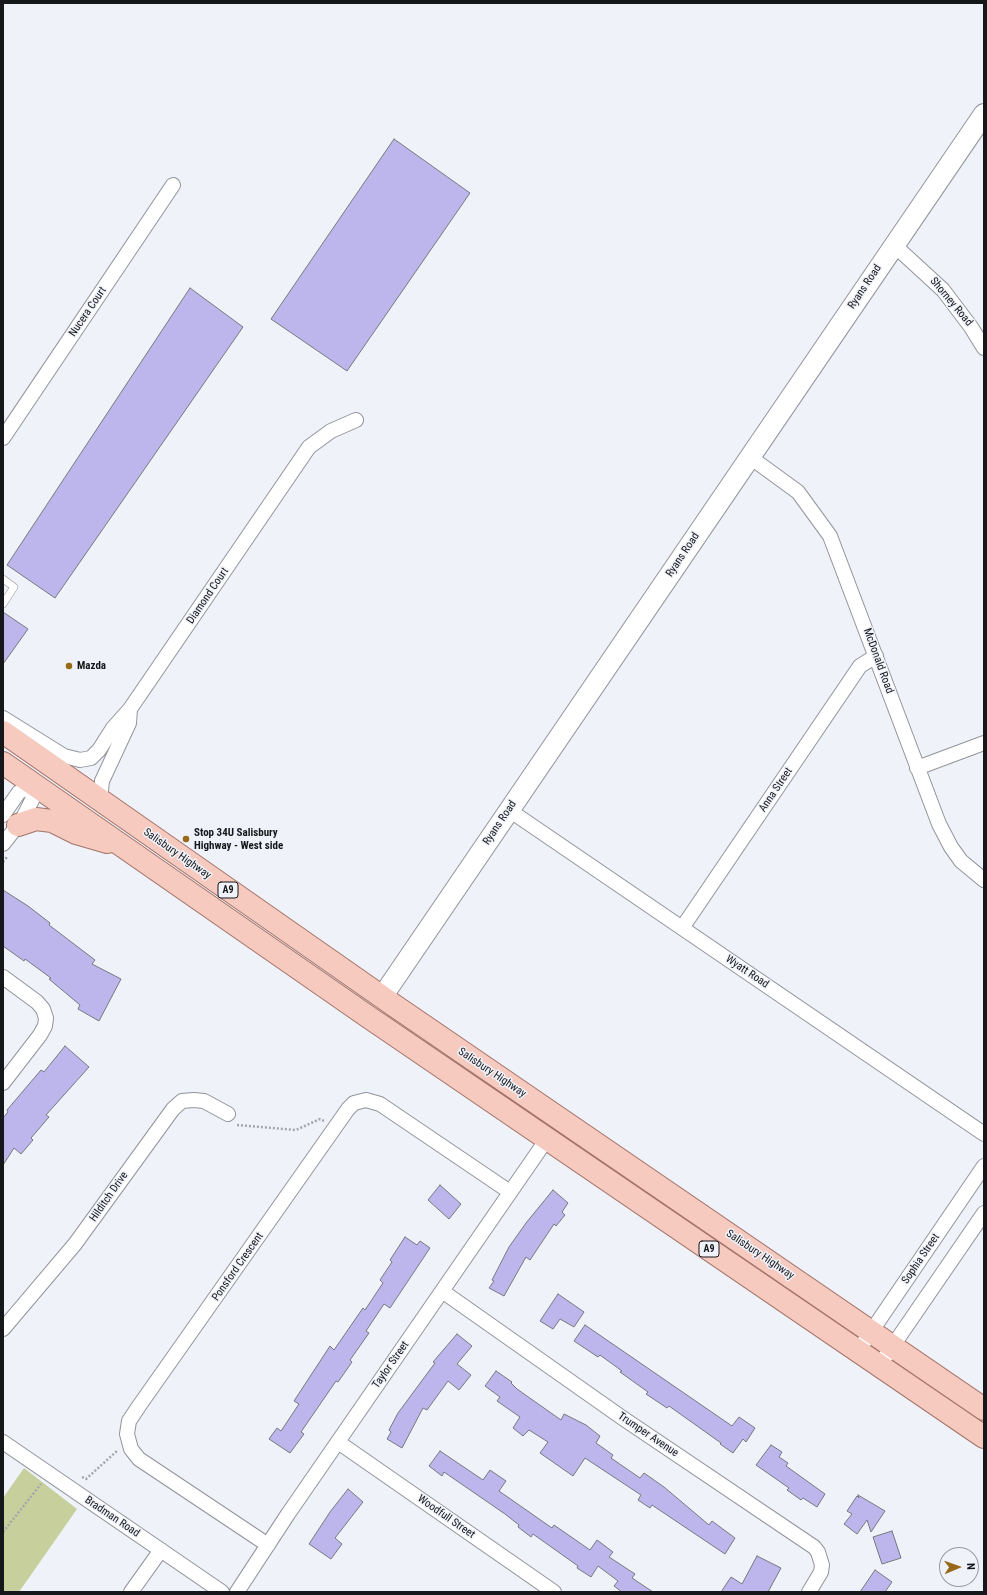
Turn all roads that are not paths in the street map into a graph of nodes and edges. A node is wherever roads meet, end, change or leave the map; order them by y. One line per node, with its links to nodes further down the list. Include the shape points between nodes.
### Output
1 (984, 114): 3 (street, Ryans Road)
2 (173, 185): 6 (street, Nucera Court)
3 (894, 245): 4 (street, Shorney Road, via 943,290 972,327); 7 (street, Ryans Road)
4 (984, 348)
5 (356, 420): 11 (street, Diamond Court, via 331,431 309,448)
6 (3, 438)
7 (750, 457): 10 (street, McDonald Road, via 798,492 830,536); 21 (street, Ryans Road)
8 (3, 579): 9 (lane, via 14,587)
9 (3, 604)
10 (876, 656): 17 (street, McDonald Road); 26 (street, Anna Street, via 860,666)
11 (130, 709): 12 (street, via 113,728 99,750 91,758 80,760 64,756); 20 (street, Diamond Court, via 129,723 102,781)
12 (3, 718)
13 (3, 732): 18 (main road, Salisbury Highway / A9)
14 (984, 743): 17 (street)
15 (3, 747): 19 (main road, via 28,766)
16 (3, 763): 19 (main road, Salisbury Highway / A9)
17 (918, 768): 25 (street, McDonald Road, via 950,847 961,861)
18 (75, 782): 19 (main road, via 56,781); 20 (main road, Salisbury Highway / A9)
19 (34, 785): 22 (street, via 33,798); 24 (main road, Salisbury Highway / A9)
20 (100, 800): 28 (main road, Salisbury Highway / A9)
21 (509, 810): 26 (street, Wyatt Road); 28 (street, Ryans Road)
22 (11, 820): 23 (street); 24 (main road, via 36,819 52,822 76,833)
23 (3, 844)
24 (124, 847): 29 (main road, Salisbury Highway / A9)
25 (984, 880)
26 (682, 928): 33 (street, Wyatt Road)
27 (3, 977): 30 (street, via 37,1002 46,1018 40,1035)
28 (382, 997): 29 (main road); 31 (main road, Salisbury Highway / A9)
29 (367, 1016): 34 (main road, Salisbury Highway / A9)
30 (3, 1083)
31 (559, 1118): 34 (main road); 40 (main road, Salisbury Highway / A9)
32 (232, 1119): 39 (street, Hilditch Drive, via 204,1101 182,1101 173,1109 75,1244)
33 (984, 1134)
34 (547, 1139): 36 (street, Taylor Street); 42 (main road, Salisbury Highway / A9)
35 (984, 1166): 40 (street, Sophia Street)
36 (510, 1192): 38 (street, Taylor Street); 48 (street, Ponsford Crescent, via 373,1101 363,1100 354,1103 348,1108 129,1421 128,1440 139,1459)
37 (984, 1213): 41 (street)
38 (442, 1292): 47 (street, Taylor Street); 54 (street, Trumper Avenue, via 624,1420 814,1547 822,1565 821,1572)
39 (3, 1329)
40 (872, 1332): 41 (main road, Salisbury Highway / A9); 42 (street, Sophia Street)
41 (892, 1346): 43 (street); 44 (main road, Salisbury Highway / A9)
42 (858, 1351): 43 (main road, Salisbury Highway / A9)
43 (879, 1366): 45 (main road, Salisbury Highway / A9)
44 (984, 1409)
45 (984, 1438)
46 (3, 1442): 49 (street, Bradman Road)
47 (338, 1442): 48 (street, Taylor Street); 53 (street, Woodfull Street)
48 (268, 1545): 52 (street, Taylor Street)
49 (161, 1550): 50 (street); 51 (street, Bradman Road)
50 (131, 1592)
51 (222, 1592)
52 (237, 1592)
53 (554, 1592)
54 (809, 1592)

